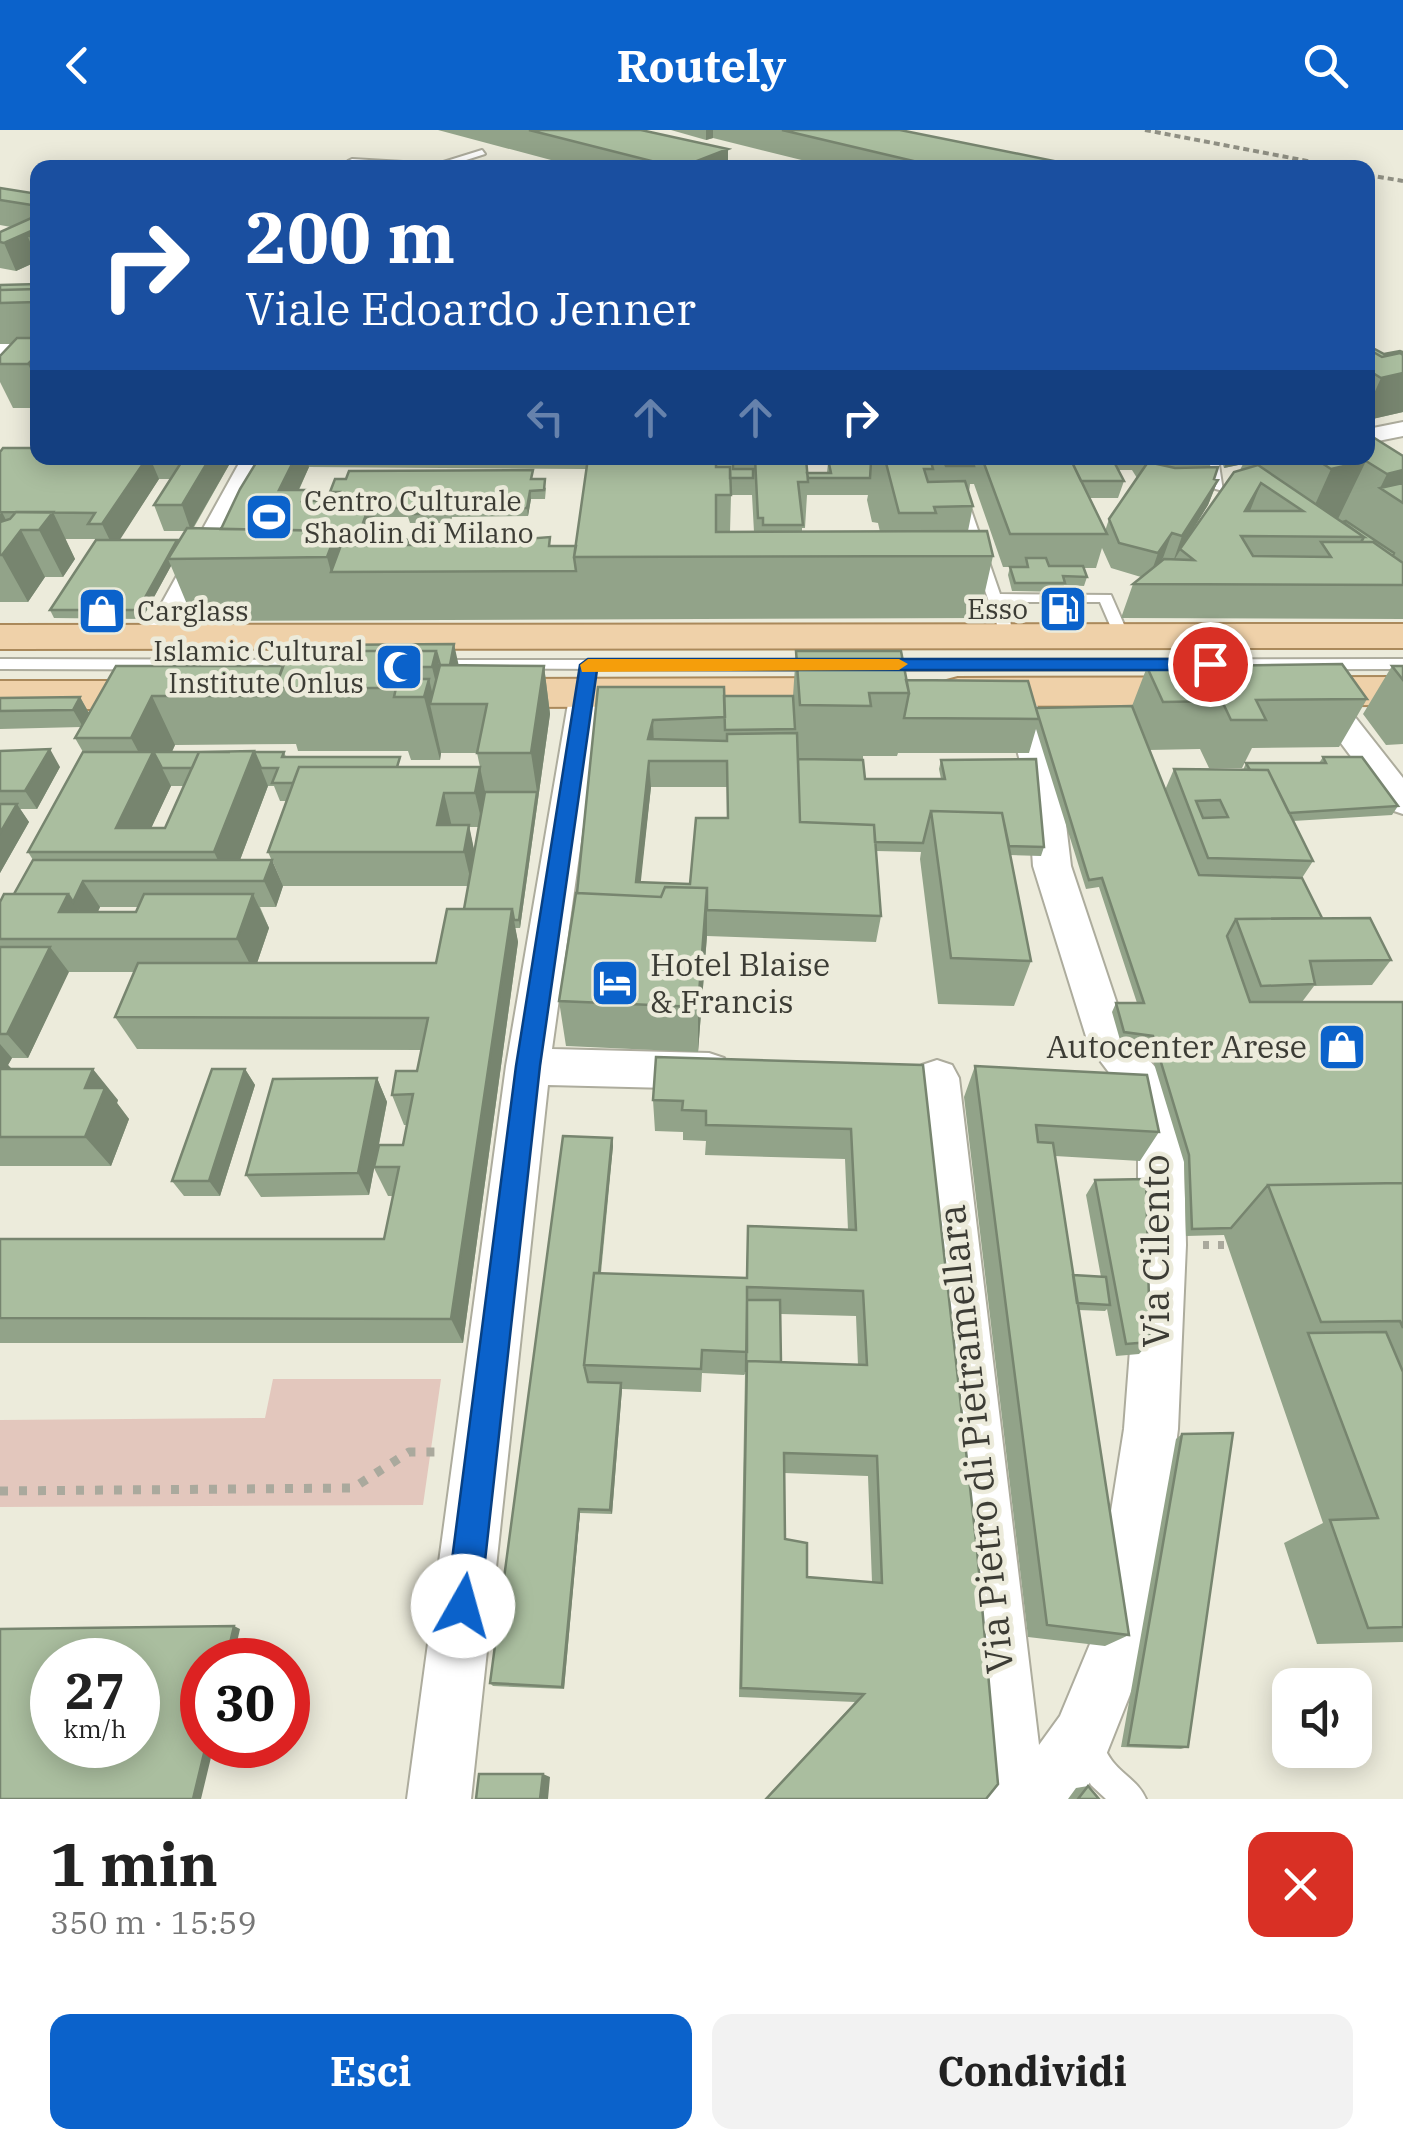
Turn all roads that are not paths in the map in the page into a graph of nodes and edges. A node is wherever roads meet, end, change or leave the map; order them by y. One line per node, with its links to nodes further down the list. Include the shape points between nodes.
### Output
1 (482, 152): 2 (lane)
2 (457, 160)
3 (30, 352): 4 (main road)
4 (0, 354)
5 (30, 372): 6 (main road)
6 (0, 374)
7 (1403, 429): 8 (street)
8 (1375, 436)
9 (1375, 443): 10 (main road)
10 (1403, 462)
11 (250, 465): 18 (street)
12 (1213, 465): 13 (lane)
13 (1218, 488)
14 (964, 510): 15 (lane)
15 (1000, 617): 17 (main road, via 1121,636); 20 (main road)
16 (0, 636): 18 (main road)
17 (1403, 636)
18 (158, 637): 20 (main road)
19 (0, 664): 24 (lane)
20 (588, 664): 23 (lane); 25 (main road); 27 (main road); 31 (street)
21 (870, 664): 22 (lane)
22 (1403, 664)
23 (830, 665)
24 (337, 679): 29 (main road, via 116,714)
25 (414, 679)
26 (1403, 691): 28 (main road)
27 (1018, 692): 28 (main road); 35 (street, Via Cilento, via 1044,791 1052,866 1110,1046)
28 (1318, 692): 30 (street)
29 (0, 696)
30 (1403, 802)
31 (528, 1066): 32 (street); 38 (street)
32 (758, 1073)
33 (940, 1078): 37 (street, Via Pietro di Pietramellara)
34 (1084, 1082): 35 (street)
35 (1143, 1084): 36 (street, Via Cilento, via 1161,1153 1151,1429 1120,1644)
36 (1082, 1738): 37 (street, Via Cilento, via 1059,1772); 39 (lane, via 1102,1774)
37 (1014, 1794)
38 (439, 1799)
39 (1130, 1799)

